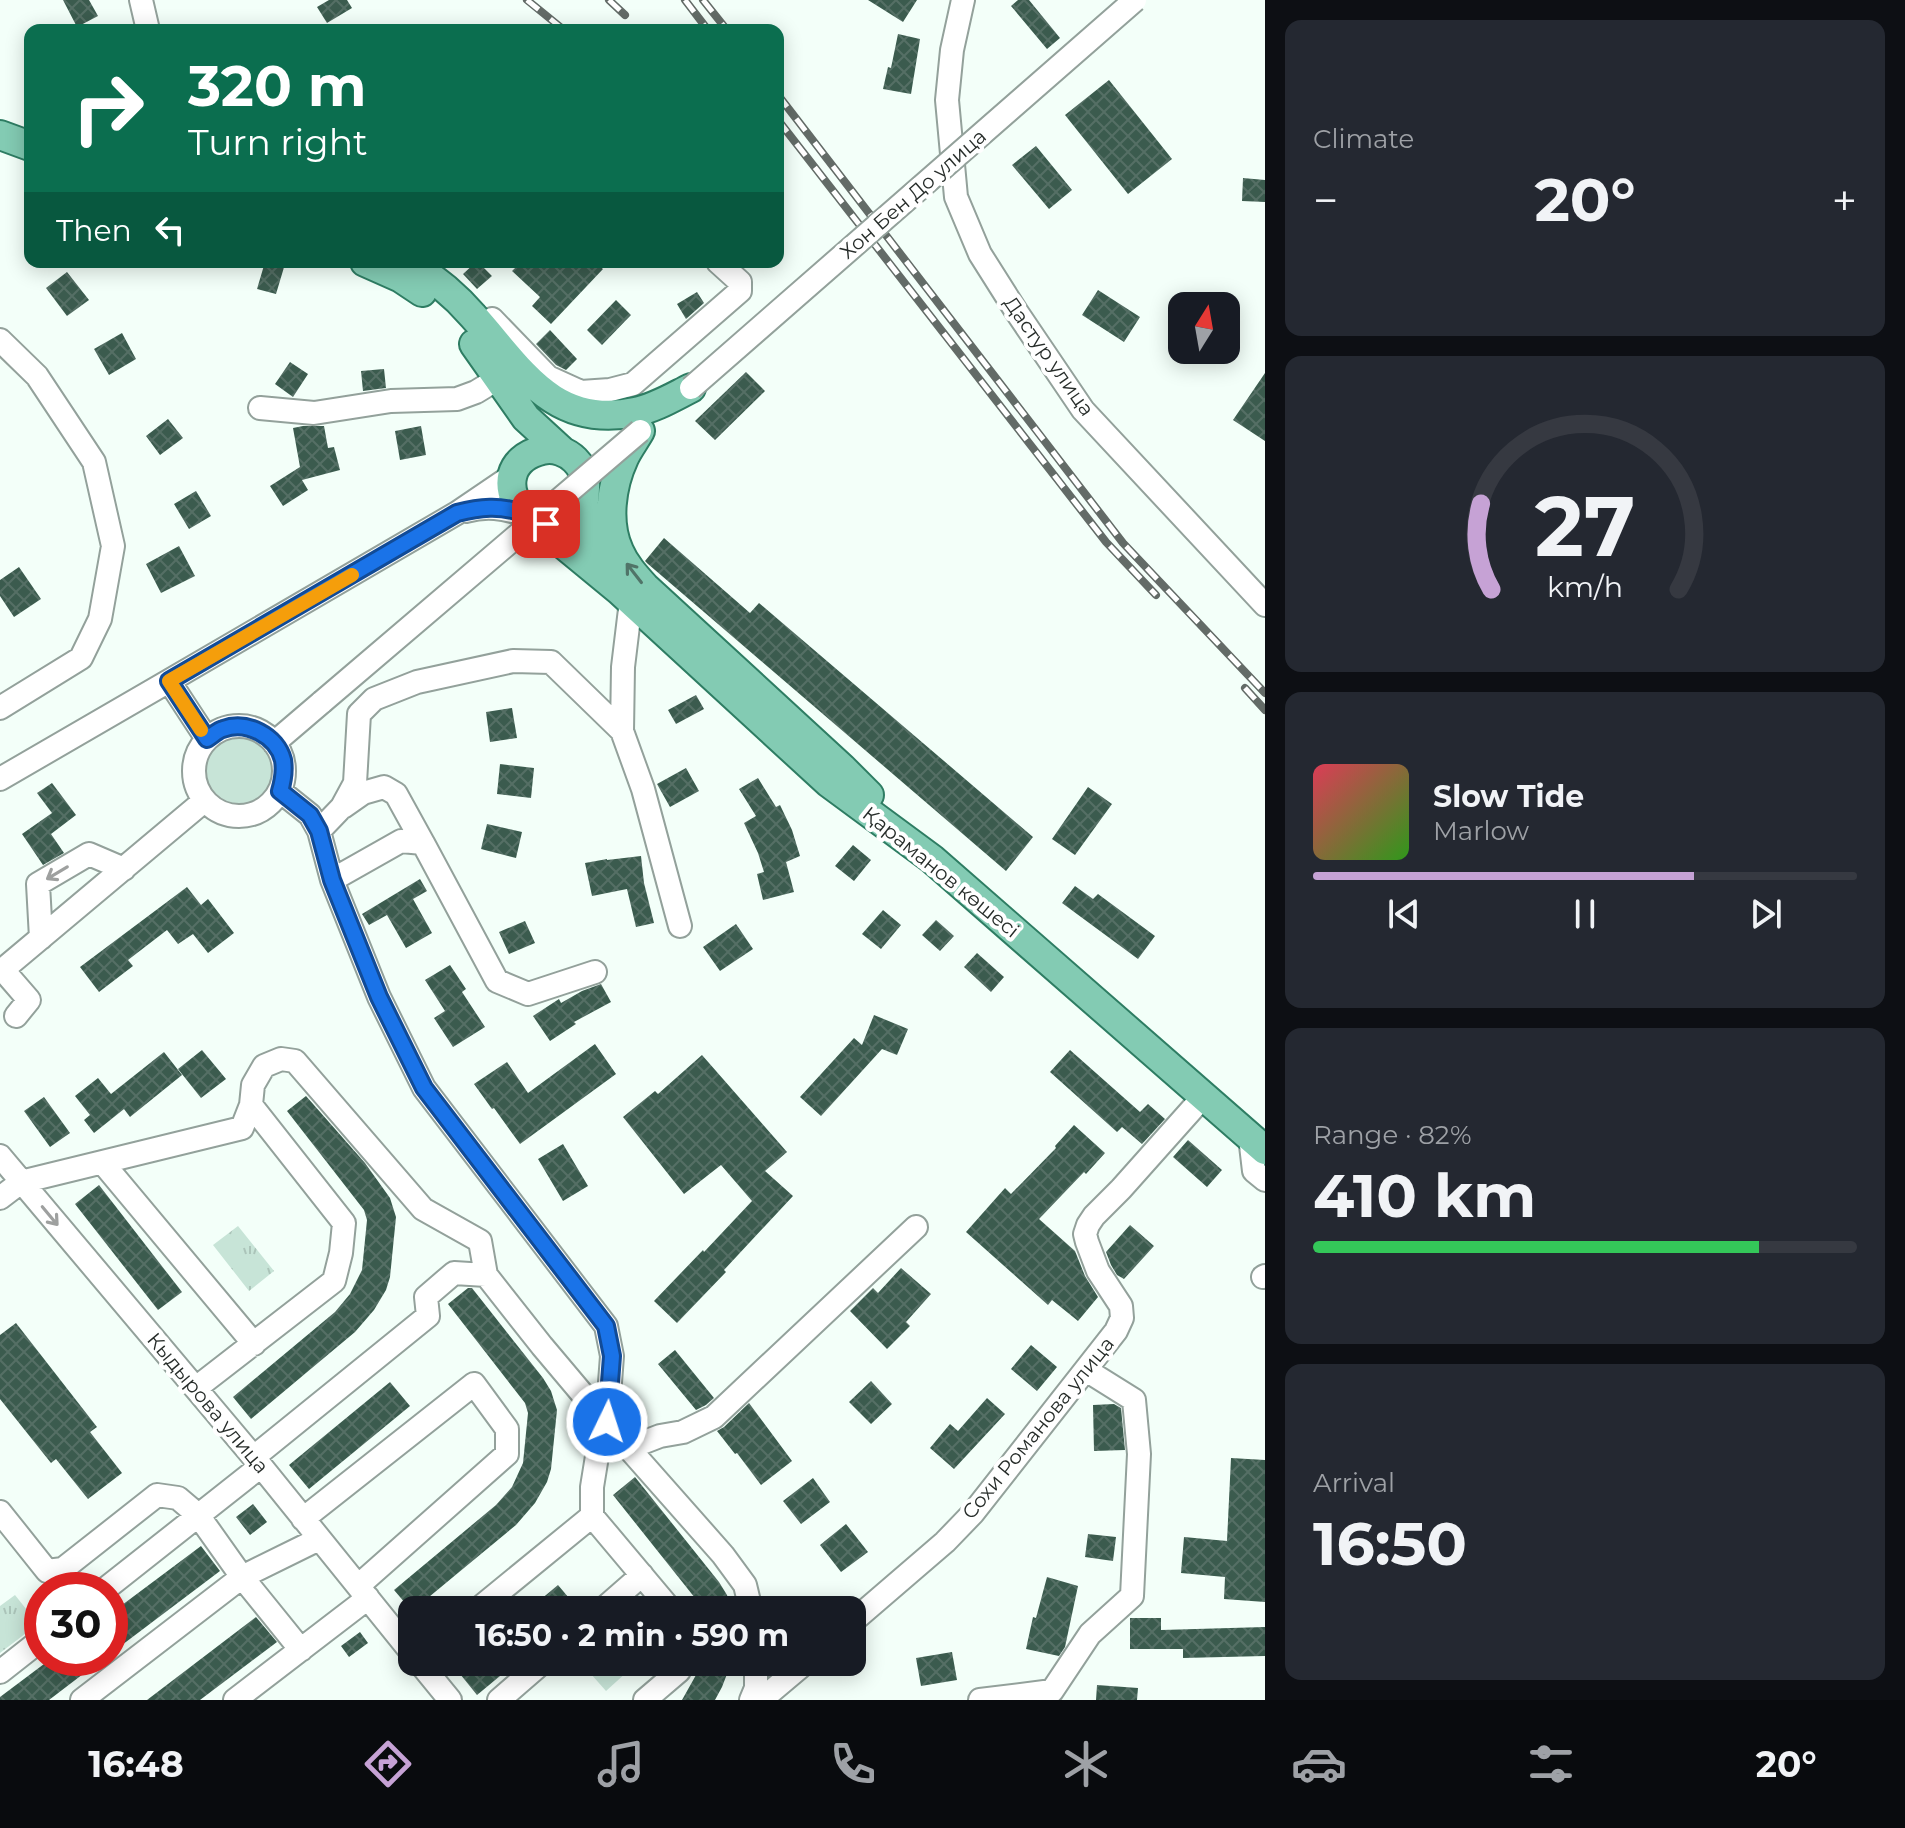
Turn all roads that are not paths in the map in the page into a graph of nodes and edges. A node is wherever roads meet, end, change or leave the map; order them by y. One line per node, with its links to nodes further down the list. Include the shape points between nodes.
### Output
1 (141, 0): 4 (street)
2 (963, 0): 22 (street, Дастур улица, via 947,100 956,197 980,254 1083,410)
3 (1135, 0): 13 (street, Хон Бен До улица, bridge)
4 (147, 24)
5 (0, 135): 6 (main road)
6 (24, 144)
7 (378, 268): 12 (main road, via 431,298)
8 (416, 268): 13 (main road, via 442,285 550,399 573,409 619,414 657,405)
9 (442, 268): 10 (street, via 548,377 581,392 633,384 740,291 740,282)
10 (725, 268)
11 (0, 340): 24 (street, via 37,376 94,462 113,546 100,619 81,658)
12 (504, 386): 14 (street, via 457,399 391,401 314,413); 16 (main road, via 526,418); 17 (main road, via 517,421)
13 (691, 388): 15 (street, Хон Бен До улица)
14 (260, 408)
15 (640, 431): 27 (street, Хон Бен До улица, bridge); 34 (main road, one-way to 15, via 630,570 618,550 611,505 624,458)
16 (562, 451): 17 (main road, via 530,454); 18 (main road, via 573,457 586,477)
17 (516, 470): 19 (street); 20 (main road, via 511,489 515,503)
18 (584, 501): 20 (main road, via 558,523); 21 (main road, via 586,534 598,562)
19 (457, 513): 20 (street, via 501,508); 23 (street)
20 (529, 517): 21 (main road)
21 (626, 596): 25 (street); 34 (main road, Қараманов көшесі, via 829,783)
22 (1265, 605)
23 (169, 681): 26 (street); 28 (street)
24 (0, 708)
25 (622, 731): 31 (street, via 551,662 513,661 417,682 374,699 359,714 355,783); 37 (street)
26 (207, 739): 27 (street, via 242,726 260,731); 30 (street, via 193,769)
27 (274, 743): 29 (street, via 282,758)
28 (0, 779)
29 (280, 791): 30 (street, via 253,815 218,812); 32 (street, via 310,815)
30 (204, 801): 35 (street)
31 (342, 807): 32 (street); 33 (street, via 384,787 396,794)
32 (319, 831): 36 (street)
33 (423, 843): 36 (street, via 401,841); 40 (street, via 497,981 528,994)
34 (932, 859): 42 (main road, Қараманов көшесі)
35 (124, 869): 38 (street); 38 (street, one-way to 38, via 89,854 38,884)
36 (332, 880): 55 (street, via 379,997 424,1088 606,1326 612,1356)
37 (680, 926)
38 (41, 938): 39 (street)
39 (1, 971): 41 (street, via 29,1000)
40 (595, 972)
41 (16, 1016)
42 (1203, 1097): 44 (main road, Қараманов көшесі); 53 (street, Сохи Романова улица, via 1088,1225 1087,1242 1121,1306 1122,1318)
43 (251, 1105): 46 (street, via 242,1128); 51 (street, via 253,1085 264,1066 281,1059 295,1061 423,1209 480,1241); 52 (street, via 344,1223 334,1281)
44 (1257, 1144): 47 (street, via 1254,1171)
45 (0, 1156): 48 (street, Кыдырова улица)
46 (102, 1162): 48 (street); 52 (street)
47 (1265, 1180)
48 (21, 1182): 49 (street); 54 (street, Кыдырова улица, one-way to 54)
49 (0, 1198)
50 (916, 1227): 56 (street, via 714,1417)
51 (486, 1275): 55 (street); 57 (street, via 454,1273 426,1297 428,1316)
52 (254, 1344): 54 (street)
53 (1086, 1370): 71 (street, Сохи Романова улица, via 973,1513); 81 (street, via 1134,1400 1139,1454 1132,1596 1090,1634)
54 (196, 1388): 57 (street, Кыдырова улица)
55 (607, 1422): 56 (street); 60 (street, via 592,1487)
56 (629, 1448): 70 (street, via 723,1555)
57 (258, 1462): 59 (street); 61 (street, Кыдырова улица)
58 (0, 1512): 59 (street, via 47,1571 63,1569 157,1495 178,1498)
59 (198, 1515): 63 (street); 65 (street)
60 (592, 1516): 64 (street); 67 (street)
61 (303, 1519): 62 (street, Кыдырова улица); 66 (street, via 474,1384 507,1429 507,1454)
62 (319, 1539): 65 (street); 66 (street, Кыдырова улица)
63 (127, 1572)
64 (642, 1575): 68 (street); 69 (street)
65 (242, 1577): 73 (street); 82 (street)
66 (363, 1592): 72 (street, Кыдырова улица); 73 (street)
67 (494, 1596)
68 (618, 1596)
69 (659, 1596)
70 (748, 1596)
71 (866, 1610)
72 (398, 1636)
73 (301, 1650): 83 (street)
74 (24, 1653): 75 (street)
75 (0, 1672)
76 (430, 1676): 84 (street)
77 (527, 1676): 85 (street)
78 (673, 1676): 86 (street)
79 (756, 1676): 87 (street)
80 (789, 1676): 88 (street)
81 (1053, 1695): 89 (street)
82 (82, 1700)
83 (235, 1700)
84 (450, 1700)
85 (499, 1700)
86 (645, 1700)
87 (751, 1700)
88 (761, 1700)
89 (980, 1700)

